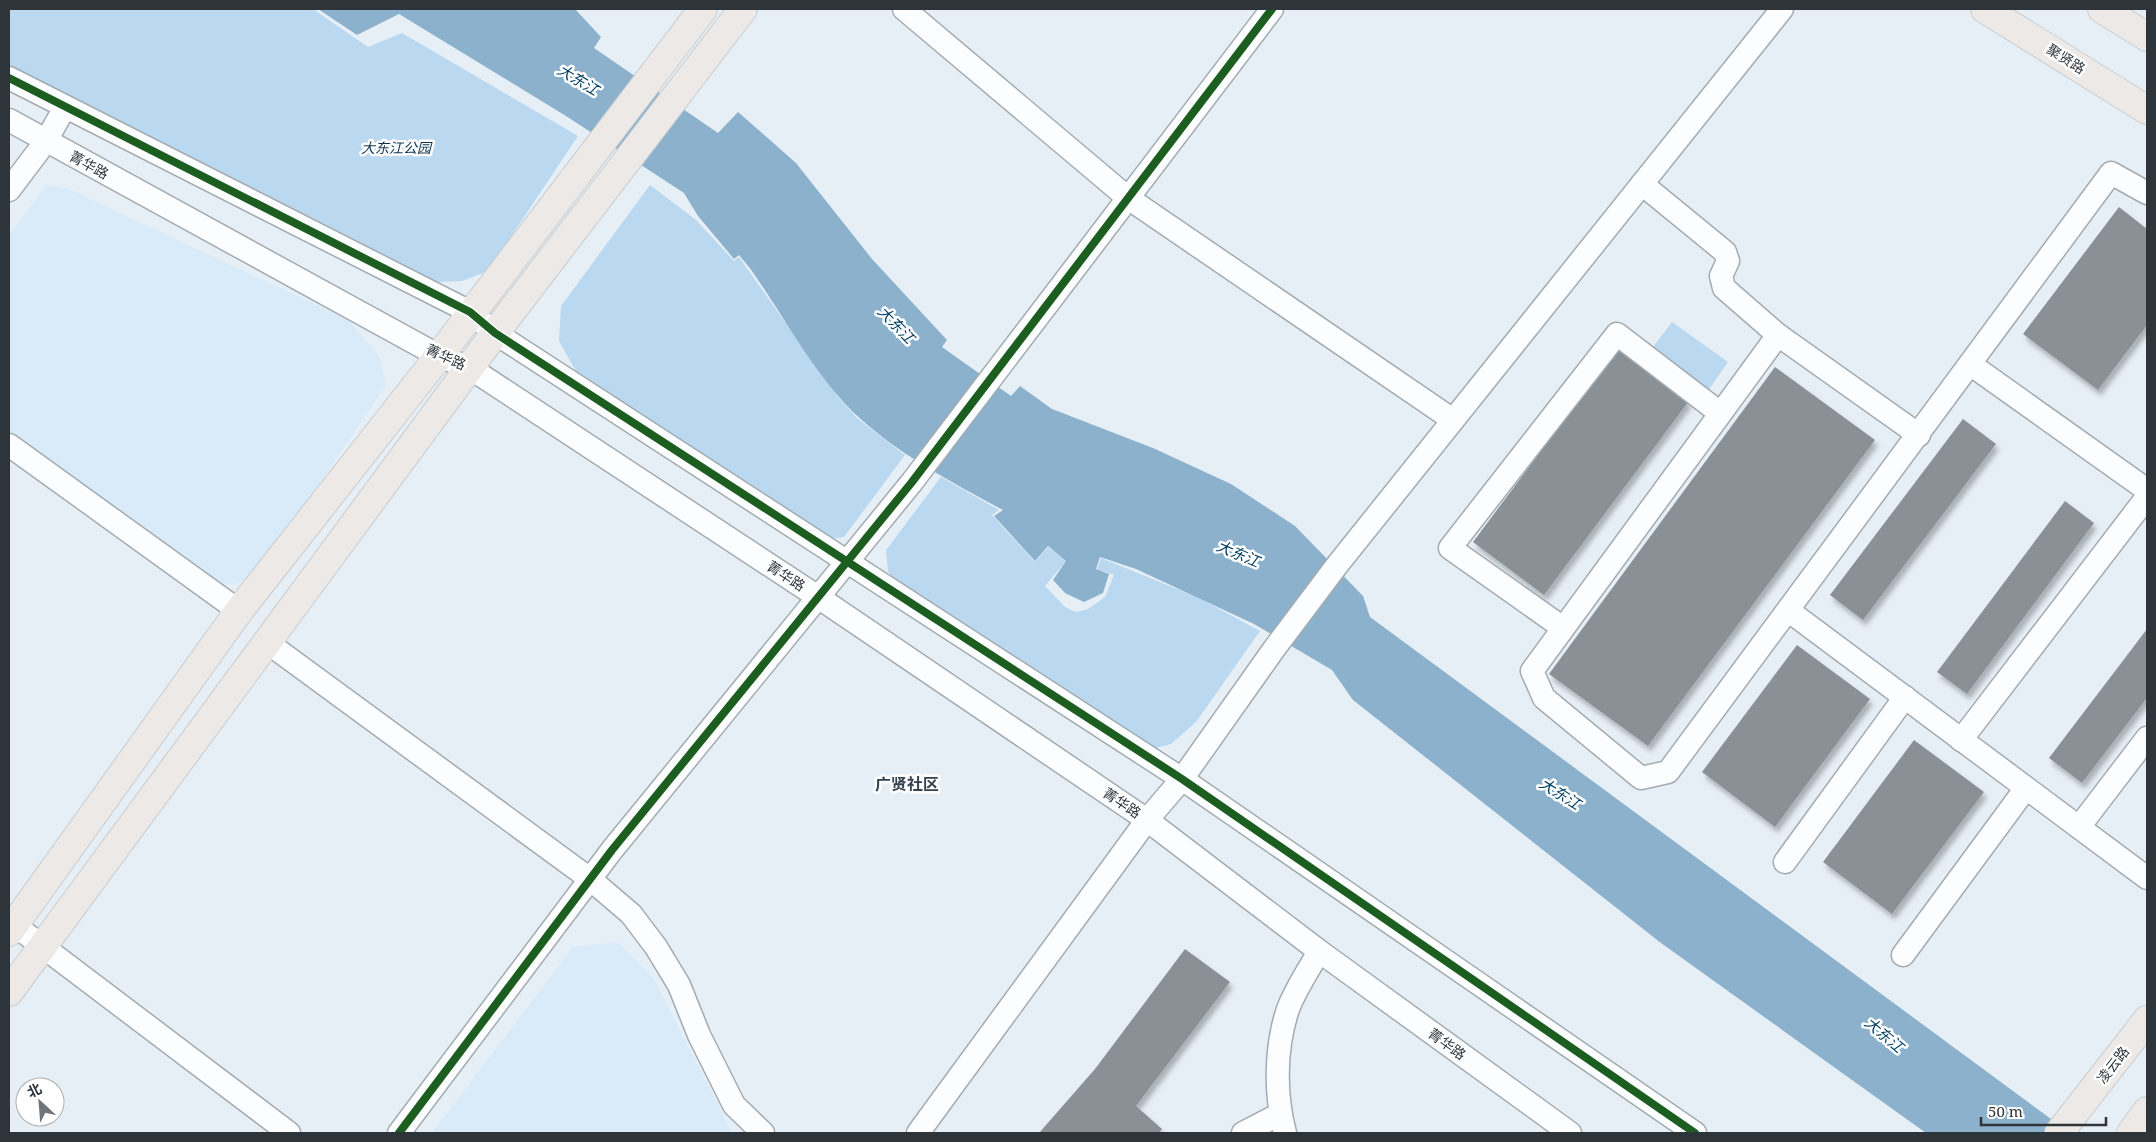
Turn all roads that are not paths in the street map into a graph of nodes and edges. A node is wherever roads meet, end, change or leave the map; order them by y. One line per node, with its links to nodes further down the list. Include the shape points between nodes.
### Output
1 (703, 9): 18 (main road)
2 (744, 9): 19 (main road)
3 (904, 9): 17 (street)
4 (1272, 9): 17 (street)
5 (1782, 9): 14 (street)
6 (1986, 9): 11 (main road, 聚贤路)
7 (2102, 9): 8 (main road)
8 (2147, 37)
9 (9, 78): 10 (street)
10 (65, 107): 13 (street); 18 (street)
11 (2147, 110)
12 (9, 120): 13 (street, 菁华路)
13 (46, 141): 15 (street); 21 (street, 菁华路)
14 (1642, 184): 20 (street, via 1725,252 1728,261 1721,276 1724,288); 25 (street)
15 (9, 190)
16 (2147, 193): 22 (street, via 2111,172)
17 (1128, 198): 25 (street); 30 (street)
18 (470, 312): 19 (street); 21 (main road)
19 (495, 333): 23 (main road); 30 (street)
20 (1778, 335): 24 (street); 26 (street)
21 (439, 356): 23 (street, 菁华路); 32 (main road)
22 (1970, 364): 26 (street); 28 (street)
23 (470, 368): 31 (street, 菁华路); 35 (main road)
24 (1720, 413): 34 (street); 34 (street, via 1617,334 1450,548)
25 (1453, 420): 39 (street, via 1338,564)
26 (1918, 435): 33 (street)
27 (9, 445): 32 (street)
28 (2147, 490)
29 (2147, 497): 38 (street)
30 (848, 561): 31 (street); 39 (street)
31 (818, 597): 41 (street, 菁华路); 45 (street)
32 (239, 611): 46 (main road)
33 (1789, 611): 34 (street, via 1668,772 1641,778 1544,698 1532,671); 36 (street)
34 (1563, 628)
35 (268, 643): 45 (street); 47 (main road)
36 (1904, 697): 38 (street); 43 (street)
37 (2147, 738): 42 (street)
38 (1961, 740): 40 (street)
39 (1182, 779): 41 (street); 61 (street)
40 (2026, 788): 42 (street); 49 (street)
41 (1147, 820): 48 (street, 菁华路); 58 (street)
42 (2079, 827): 44 (street)
43 (1785, 862)
44 (2147, 878)
45 (590, 879): 56 (street); 57 (street, via 631,914 656,947 679,985 699,1035 734,1105)
46 (10, 926): 47 (street)
47 (43, 946): 50 (main road); 55 (street)
48 (1319, 951): 53 (street, via 1287,1012 1278,1060); 60 (street, 菁华路)
49 (1903, 955)
50 (9, 992)
51 (2147, 1020): 54 (main road, 凌云路)
52 (2147, 1111): 62 (main road)
53 (1282, 1124): 59 (street)
54 (2067, 1124)
55 (289, 1133)
56 (399, 1133)
57 (763, 1133)
58 (918, 1133)
59 (1243, 1133)
60 (1570, 1133)
61 (1695, 1133)
62 (2131, 1133)

